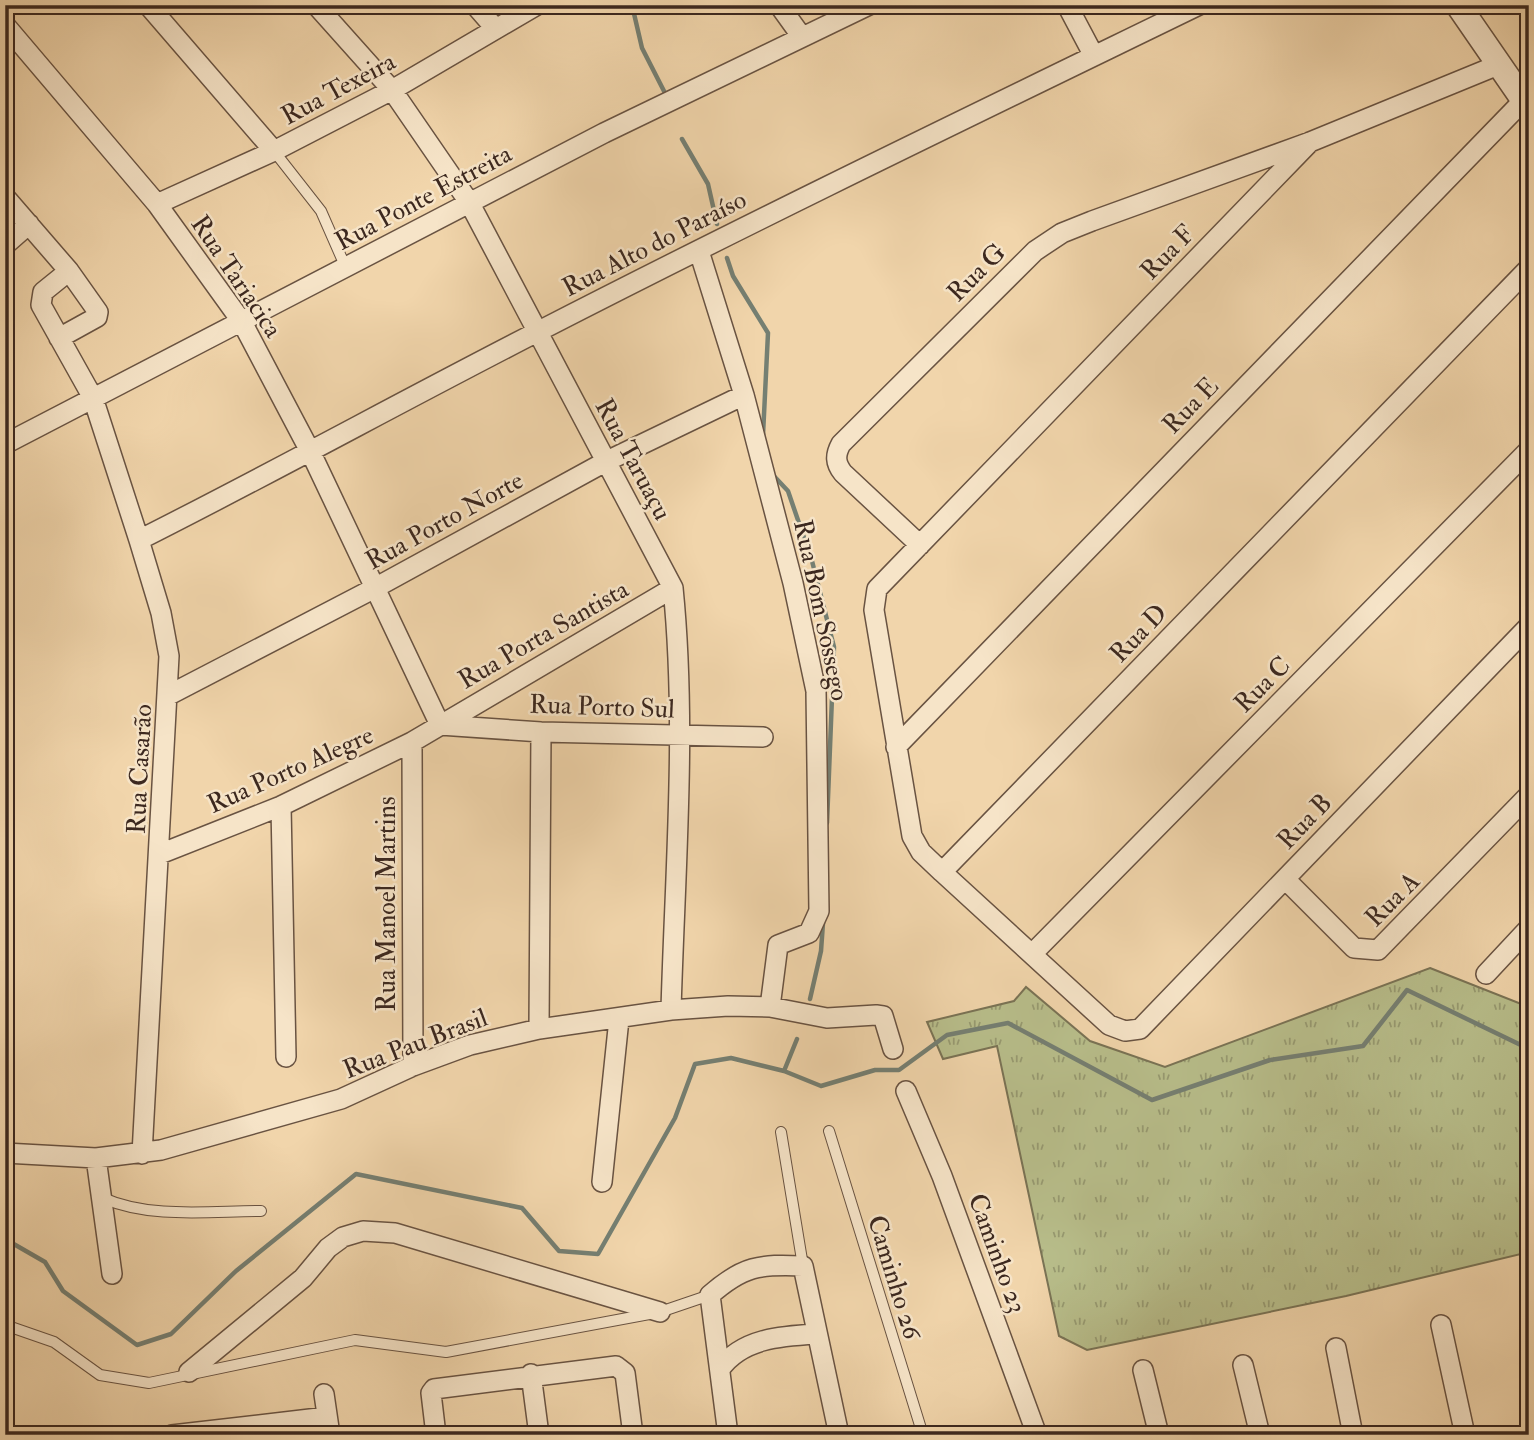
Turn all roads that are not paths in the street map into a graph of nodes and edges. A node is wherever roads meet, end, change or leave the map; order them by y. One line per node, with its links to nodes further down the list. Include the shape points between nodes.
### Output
1 (148, 5): 18 (street)
2 (316, 5): 15 (street, Rua Taruaçu)
3 (475, 5): 11 (street)
4 (537, 5): 11 (street, Rua Texeira)
5 (779, 5): 12 (street)
6 (869, 5): 12 (street, Rua Ponte Estreita)
7 (1067, 5): 13 (street)
8 (1199, 5): 13 (street, Rua Alto do Paraíso)
9 (1458, 5): 14 (street)
10 (5, 25): 21 (street, Rua Tariacica)
11 (495, 28): 15 (street, Rua Texeira)
12 (802, 37): 20 (street, Rua Ponte Estreita)
13 (1094, 56): 24 (street, Rua Alto do Paraíso)
14 (1498, 65): 16 (street); 17 (street, Rua F)
15 (392, 90): 18 (street, Rua Texeira); 20 (street, Rua Taruaçu)
16 (1526, 105): 48 (street, Rua E)
17 (1310, 142): 38 (street, Rua F); 38 (street, Rua G, via 1049,241 1006,278 841,444 836,453 842,473)
18 (274, 151): 21 (street, Rua Texeira); 25 (lane, via 321,211)
19 (5, 197): 22 (street)
20 (469, 202): 25 (street, Rua Ponte Estreita); 29 (street, Rua Taruaçu)
21 (157, 204): 28 (street, Rua Tariacica)
22 (29, 224): 23 (street); 27 (street)
23 (5, 246)
24 (699, 251): 29 (street, Rua Alto do Paraíso); 31 (street, Rua Bom Sossego)
25 (346, 268): 28 (street, Rua Ponte Estreita)
26 (1529, 268): 52 (street, Rua D)
27 (69, 271): 30 (street, Rua Casarão, via 45,289 41,299); 30 (street, via 98,315)
28 (242, 322): 32 (street, Rua Ponte Estreita); 35 (street, Rua Tariacica)
29 (539, 331): 35 (street, Rua Alto do Paraíso); 36 (street, Rua Taruaçu)
30 (59, 338): 32 (street, Rua Casarão)
31 (744, 395): 36 (street, Rua Porto Norte); 58 (street, Rua Bom Sossego, via 793,583 818,712 819,911 809,933 778,946)
32 (93, 398): 33 (street, Rua Ponte Estreita); 37 (street, Rua Casarão)
33 (5, 444)
34 (1529, 450): 56 (street, Rua C)
35 (311, 453): 37 (street, Rua Alto do Paraíso); 39 (street, Rua Tariacica)
36 (605, 462): 39 (street, Rua Porto Norte); 40 (street, Rua Taruaçu)
37 (139, 540): 42 (street, Rua Casarão, via 166,635)
38 (920, 544): 48 (street, Rua Bom Sossego, via 884,579 874,599)
39 (373, 589): 42 (street, Rua Porto Norte); 43 (street, Rua Tariacica)
40 (673, 589): 43 (street, Rua Porta Santista); 45 (street, Rua Taruaçu, via 678,631)
41 (1529, 626): 53 (street, Rua B)
42 (169, 695): 51 (street, Rua Casarão)
43 (440, 725): 44 (street, Rua Porto Sul); 47 (street, Rua Porto Alegre)
44 (541, 732): 45 (street, Rua Porto Sul); 61 (street)
45 (678, 735): 46 (street, Rua Porto Sul); 59 (street, Rua Taruaçu)
46 (763, 737)
47 (412, 742): 50 (street, Rua Porto Alegre); 64 (street, Rua Manoel Martins)
48 (896, 747): 52 (street, Rua Bom Sossego, via 912,836)
49 (1529, 795): 53 (street, Rua A, via 1378,950 1354,948)
50 (281, 806): 51 (street, Rua Porto Alegre); 63 (street)
51 (160, 854): 69 (street, Rua Casarão)
52 (942, 872): 56 (street)
53 (1284, 879): 56 (street, Rua B, via 1151,1020 1135,1031 1109,1025)
54 (1529, 928): 55 (street)
55 (1521, 945): 57 (street)
56 (1032, 954)
57 (1486, 974)
58 (770, 1007): 59 (street, Rua Pau Brasil); 62 (street, Rua Pau Brasil, via 827,1018 883,1016)
59 (671, 1010): 60 (street, Rua Pau Brasil)
60 (619, 1018): 61 (street, Rua Pau Brasil); 71 (street)
61 (539, 1029): 64 (street, Rua Pau Brasil, via 470,1045)
62 (892, 1049)
63 (286, 1057)
64 (412, 1066): 69 (street, Rua Pau Brasil, via 341,1099)
65 (906, 1091): 96 (street, Caminho 23)
66 (829, 1130): 95 (lane, Caminho 26)
67 (781, 1132): 74 (lane)
68 (5, 1153): 70 (street, Rua Pau Brasil)
69 (142, 1154): 70 (street, Rua Pau Brasil)
70 (96, 1158): 72 (street)
71 (602, 1182)
72 (103, 1198): 73 (lane, via 121,1206 162,1211); 75 (street)
73 (261, 1211)
74 (803, 1266): 76 (street, via 749,1268); 80 (street)
75 (112, 1274)
76 (710, 1295): 77 (lane); 83 (street)
77 (660, 1312): 85 (lane, via 446,1352 355,1340); 85 (street, via 396,1233 363,1231 328,1248 303,1278)
78 (5, 1325): 85 (lane, via 54,1342 100,1375 113,1379 149,1383)
79 (1441, 1325): 100 (street)
80 (817, 1334): 83 (street, via 748,1345 727,1358); 94 (street)
81 (1336, 1348): 99 (street)
82 (1243, 1365): 98 (street)
83 (720, 1369): 93 (street)
84 (1143, 1370): 97 (street)
85 (189, 1373)
86 (531, 1374): 90 (street, via 432,1390); 91 (street); 92 (street, via 620,1367 625,1373)
87 (324, 1394): 88 (street)
88 (329, 1426): 89 (street)
89 (172, 1435)
90 (436, 1435)
91 (538, 1435)
92 (634, 1435)
93 (728, 1435)
94 (839, 1435)
95 (923, 1435)
96 (1037, 1435)
97 (1159, 1435)
98 (1260, 1435)
99 (1353, 1435)
100 (1465, 1435)

